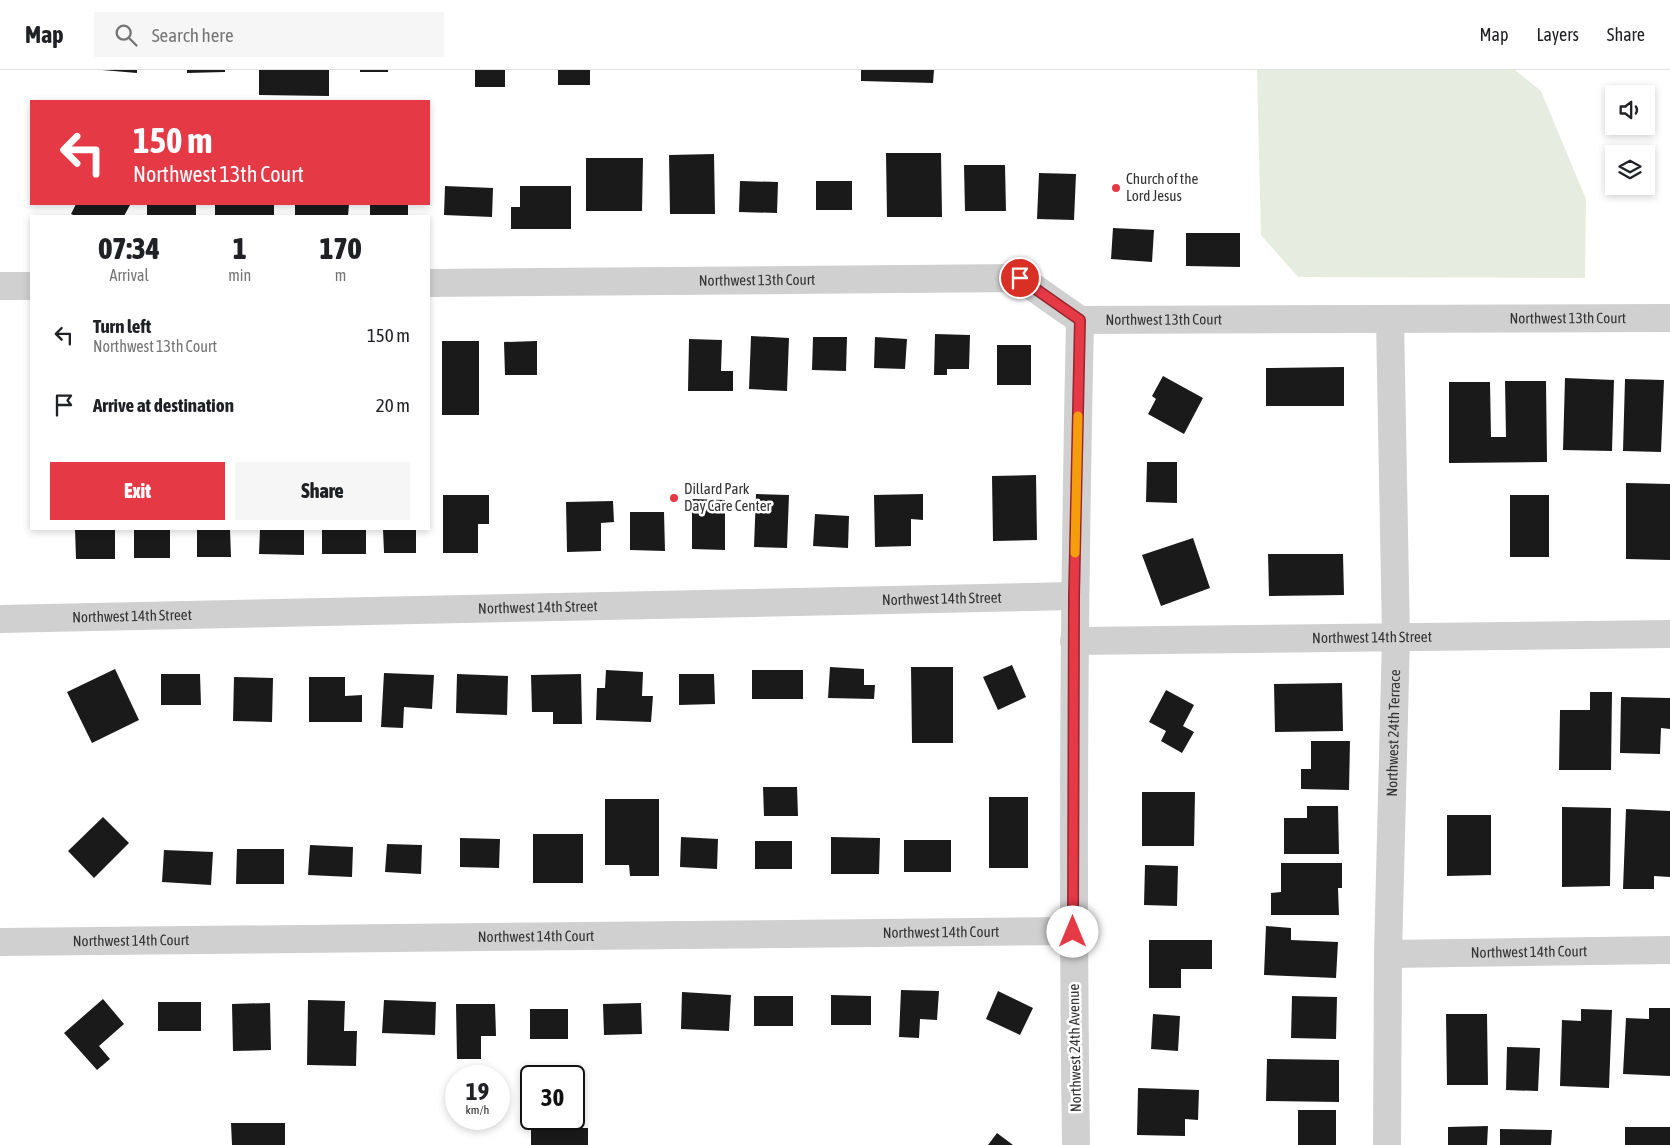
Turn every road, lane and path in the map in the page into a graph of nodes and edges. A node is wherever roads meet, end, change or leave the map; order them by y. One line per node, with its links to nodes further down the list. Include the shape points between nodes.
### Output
1 (430, 283): 5 (street, Northwest 13th Court, via 1020,278)
2 (0, 286): 3 (street)
3 (30, 286)
4 (1670, 318): 6 (street, Northwest 13th Court)
5 (1080, 320): 6 (street, Northwest 13th Court); 7 (street, Northwest 24th Avenue)
6 (1390, 320): 10 (street, Northwest 24th Terrace)
7 (1074, 596): 8 (street, Northwest 14th Street); 11 (street, Northwest 24th Avenue)
8 (0, 619)
9 (1670, 634): 10 (street, Northwest 14th Street)
10 (1396, 637): 11 (street, Northwest 14th Street); 15 (street, Northwest 24th Terrace)
11 (1074, 641): 12 (street, Northwest 24th Avenue)
12 (1073, 932): 13 (street, Northwest 14th Court); 16 (street, Northwest 24th Avenue)
13 (0, 942)
14 (1670, 950): 15 (street, Northwest 14th Court)
15 (1388, 954): 17 (street, Northwest 24th Terrace)
16 (1076, 1145)
17 (1387, 1145)

